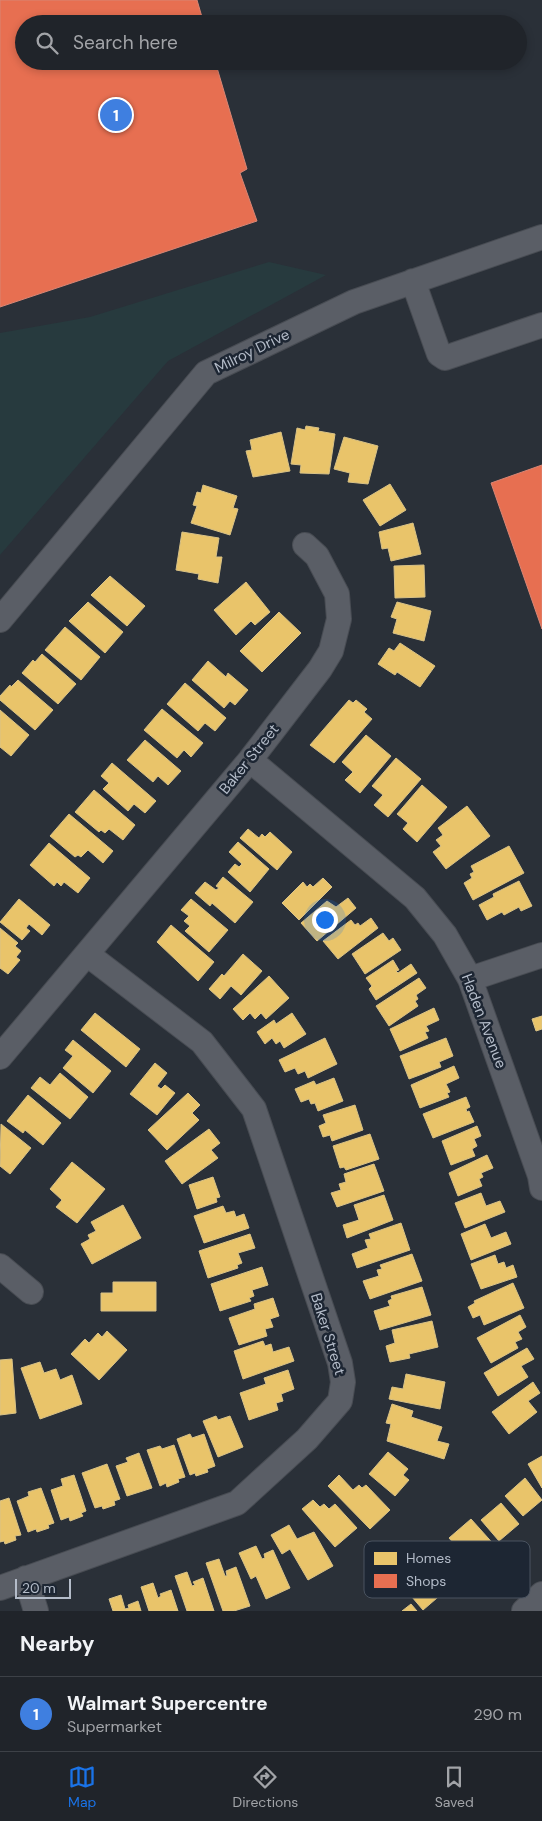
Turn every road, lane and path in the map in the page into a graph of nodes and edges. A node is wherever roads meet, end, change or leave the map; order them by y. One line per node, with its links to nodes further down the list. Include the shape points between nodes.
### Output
1 (542, 237): 2 (street, Milroy Drive)
2 (413, 281): 3 (street, via 439,354 445,358); 5 (street, Milroy Drive, via 354,302 206,373)
3 (542, 325)
4 (305, 545): 6 (street, Baker Street, via 316,556 337,594 339,620 333,643 320,669)
5 (0, 620)
6 (250, 760): 7 (street, Baker Street); 9 (street, Haden Avenue, via 415,898 445,935)
7 (87, 954): 10 (street, Baker Street); 14 (street, Baker Street, via 202,1042 254,1109 340,1363 343,1382 340,1401 308,1439 237,1503)
8 (542, 955): 9 (street)
9 (470, 979): 11 (street, Haden Avenue)
10 (0, 1057)
11 (542, 1188)
12 (0, 1266): 13 (street)
13 (31, 1292)
14 (26, 1578): 15 (street, Baker Street); 17 (street)
15 (0, 1588)
16 (542, 1594): 18 (street)
17 (36, 1611)
18 (524, 1611)

